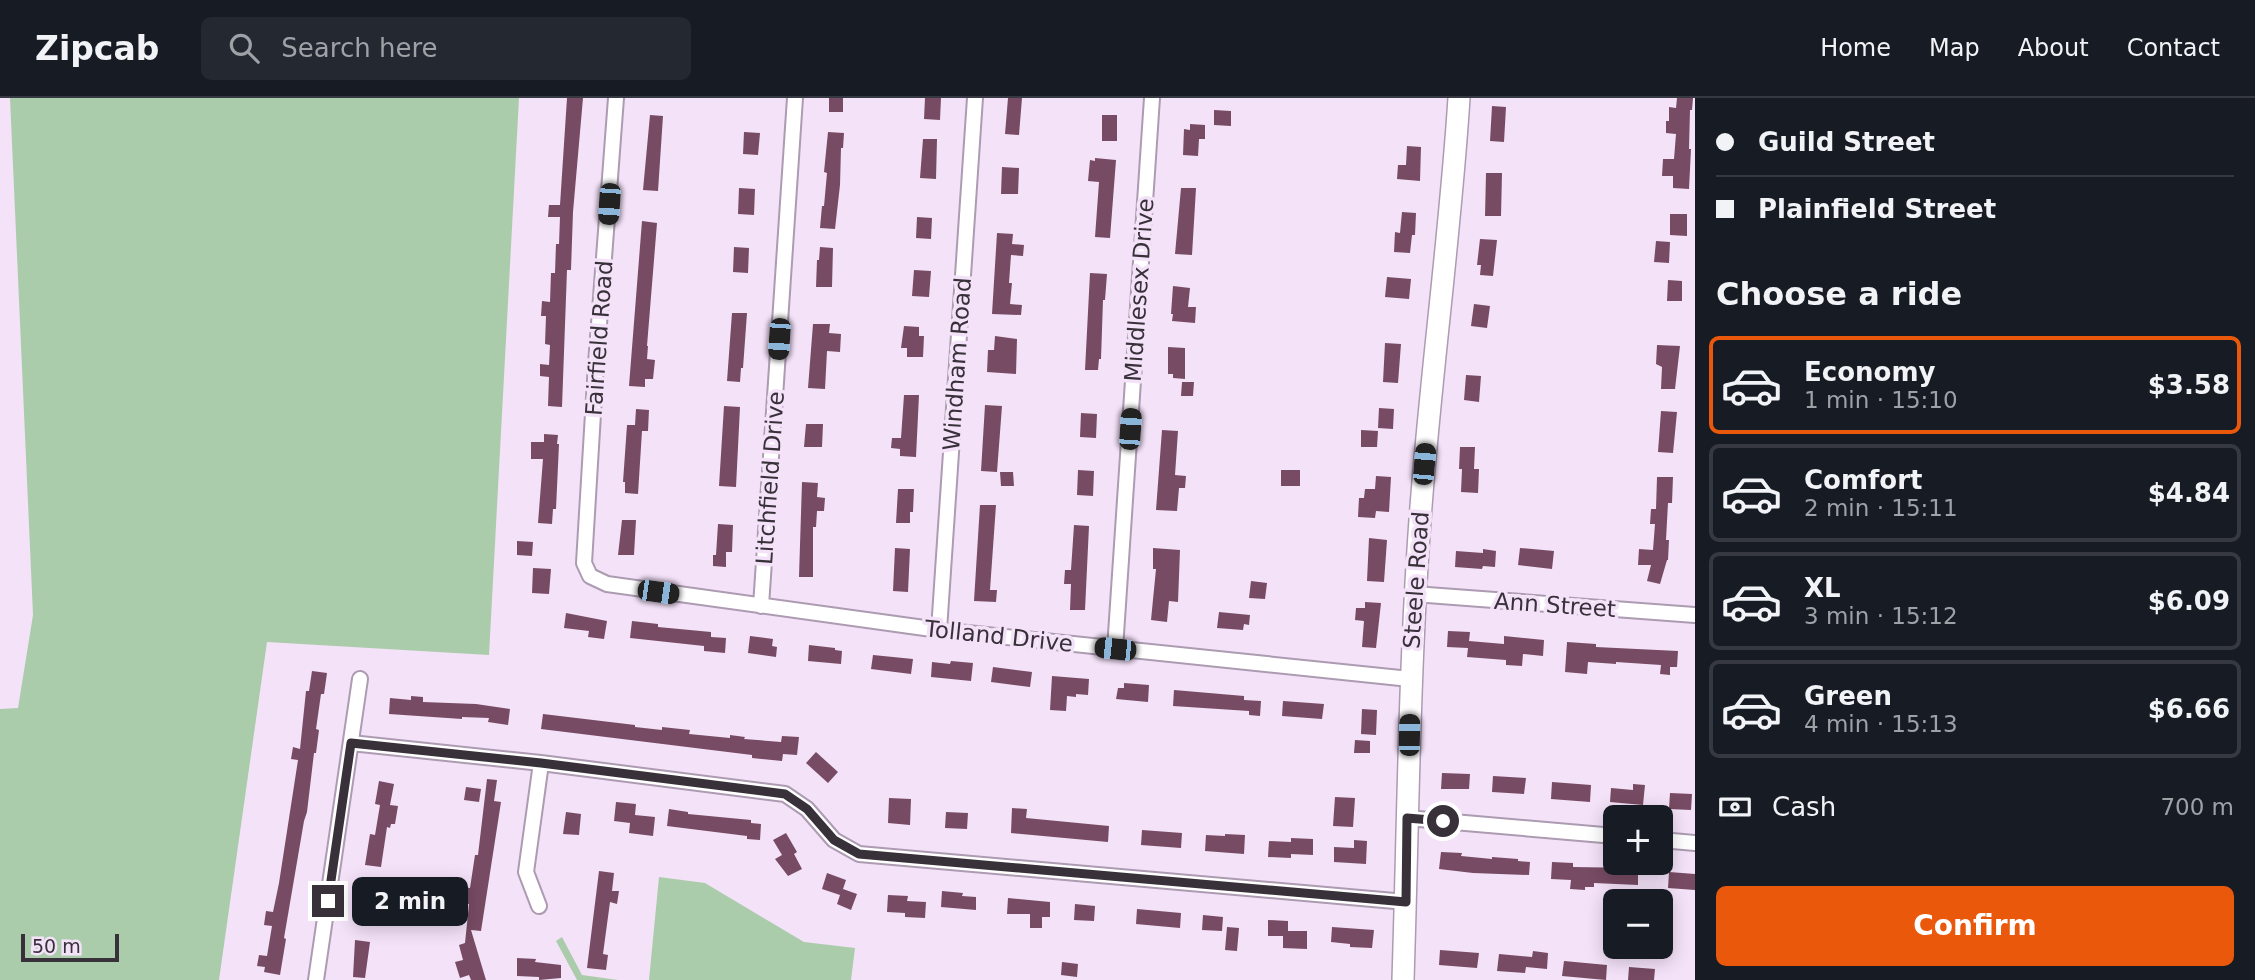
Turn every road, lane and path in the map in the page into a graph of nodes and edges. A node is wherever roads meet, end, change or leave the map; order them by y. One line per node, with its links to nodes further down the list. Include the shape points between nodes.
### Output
1 (616, 98): 6 (street, Fairfield Road, via 584,563)
2 (795, 98): 8 (street, Litchfield Drive)
3 (975, 98): 10 (street, Windham Road)
4 (1152, 98): 11 (street, Middlesex Drive)
5 (1459, 98): 7 (street, Steele Road)
6 (590, 576): 8 (street, Tolland Drive, via 607,584)
7 (1414, 594): 9 (street, Ann Street); 13 (street, Steele Road)
8 (761, 606): 10 (street, Tolland Drive)
9 (1695, 615)
10 (939, 630): 11 (street, Tolland Drive)
11 (1115, 649): 13 (street, Tolland Drive)
12 (360, 679): 14 (street)
13 (1410, 679): 16 (street, Steele Road)
14 (351, 743): 15 (street); 22 (street)
15 (541, 763): 20 (street, via 785,794 807,809 834,840 859,854); 21 (street, via 526,872)
16 (1407, 818): 17 (street); 20 (street, Steele Road)
17 (1603, 835)
18 (1673, 841): 19 (street)
19 (1695, 843)
20 (1406, 902): 23 (street, Steele Road)
21 (539, 905)
22 (316, 980)
23 (1403, 980)

